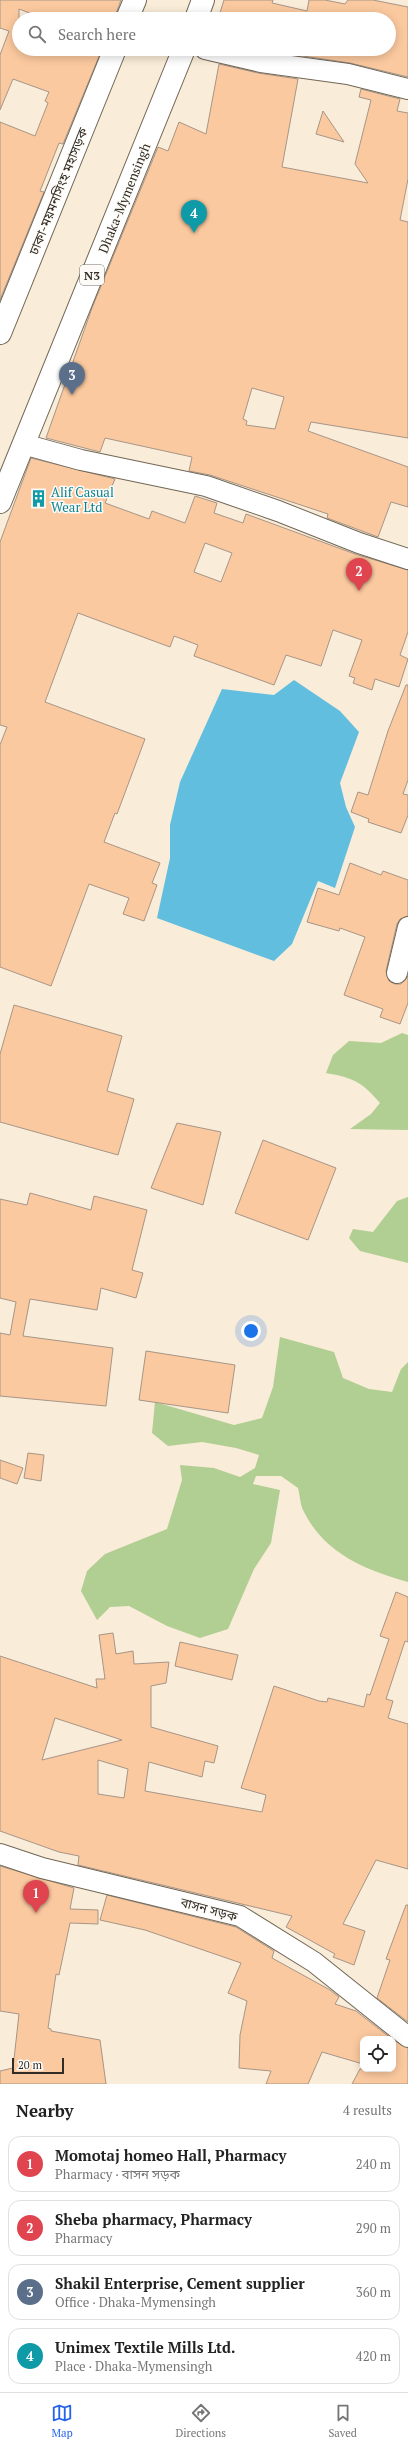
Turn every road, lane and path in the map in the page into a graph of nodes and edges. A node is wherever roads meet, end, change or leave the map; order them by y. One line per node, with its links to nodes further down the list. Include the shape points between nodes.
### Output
1 (135, 0): 3 (highway)
2 (203, 0): 4 (highway)
3 (130, 12)
4 (199, 12)
5 (112, 56): 9 (highway, ঢাকা-ময়মনসিংহ মহাসড়ক)
6 (181, 56): 10 (highway, Dhaka-Mymensingh / N3)
7 (235, 56): 8 (street, via 348,74)
8 (408, 89)
9 (0, 333)
10 (23, 444): 11 (highway, Dhaka-Mymensingh / N3); 12 (street, via 81,460 206,486)
11 (0, 502)
12 (408, 559)
13 (408, 928): 14 (street)
14 (397, 973)
15 (0, 1854): 16 (street, বাসন সড়ক, via 42,1868 240,1916 268,1931 314,1962)
16 (408, 2037)

